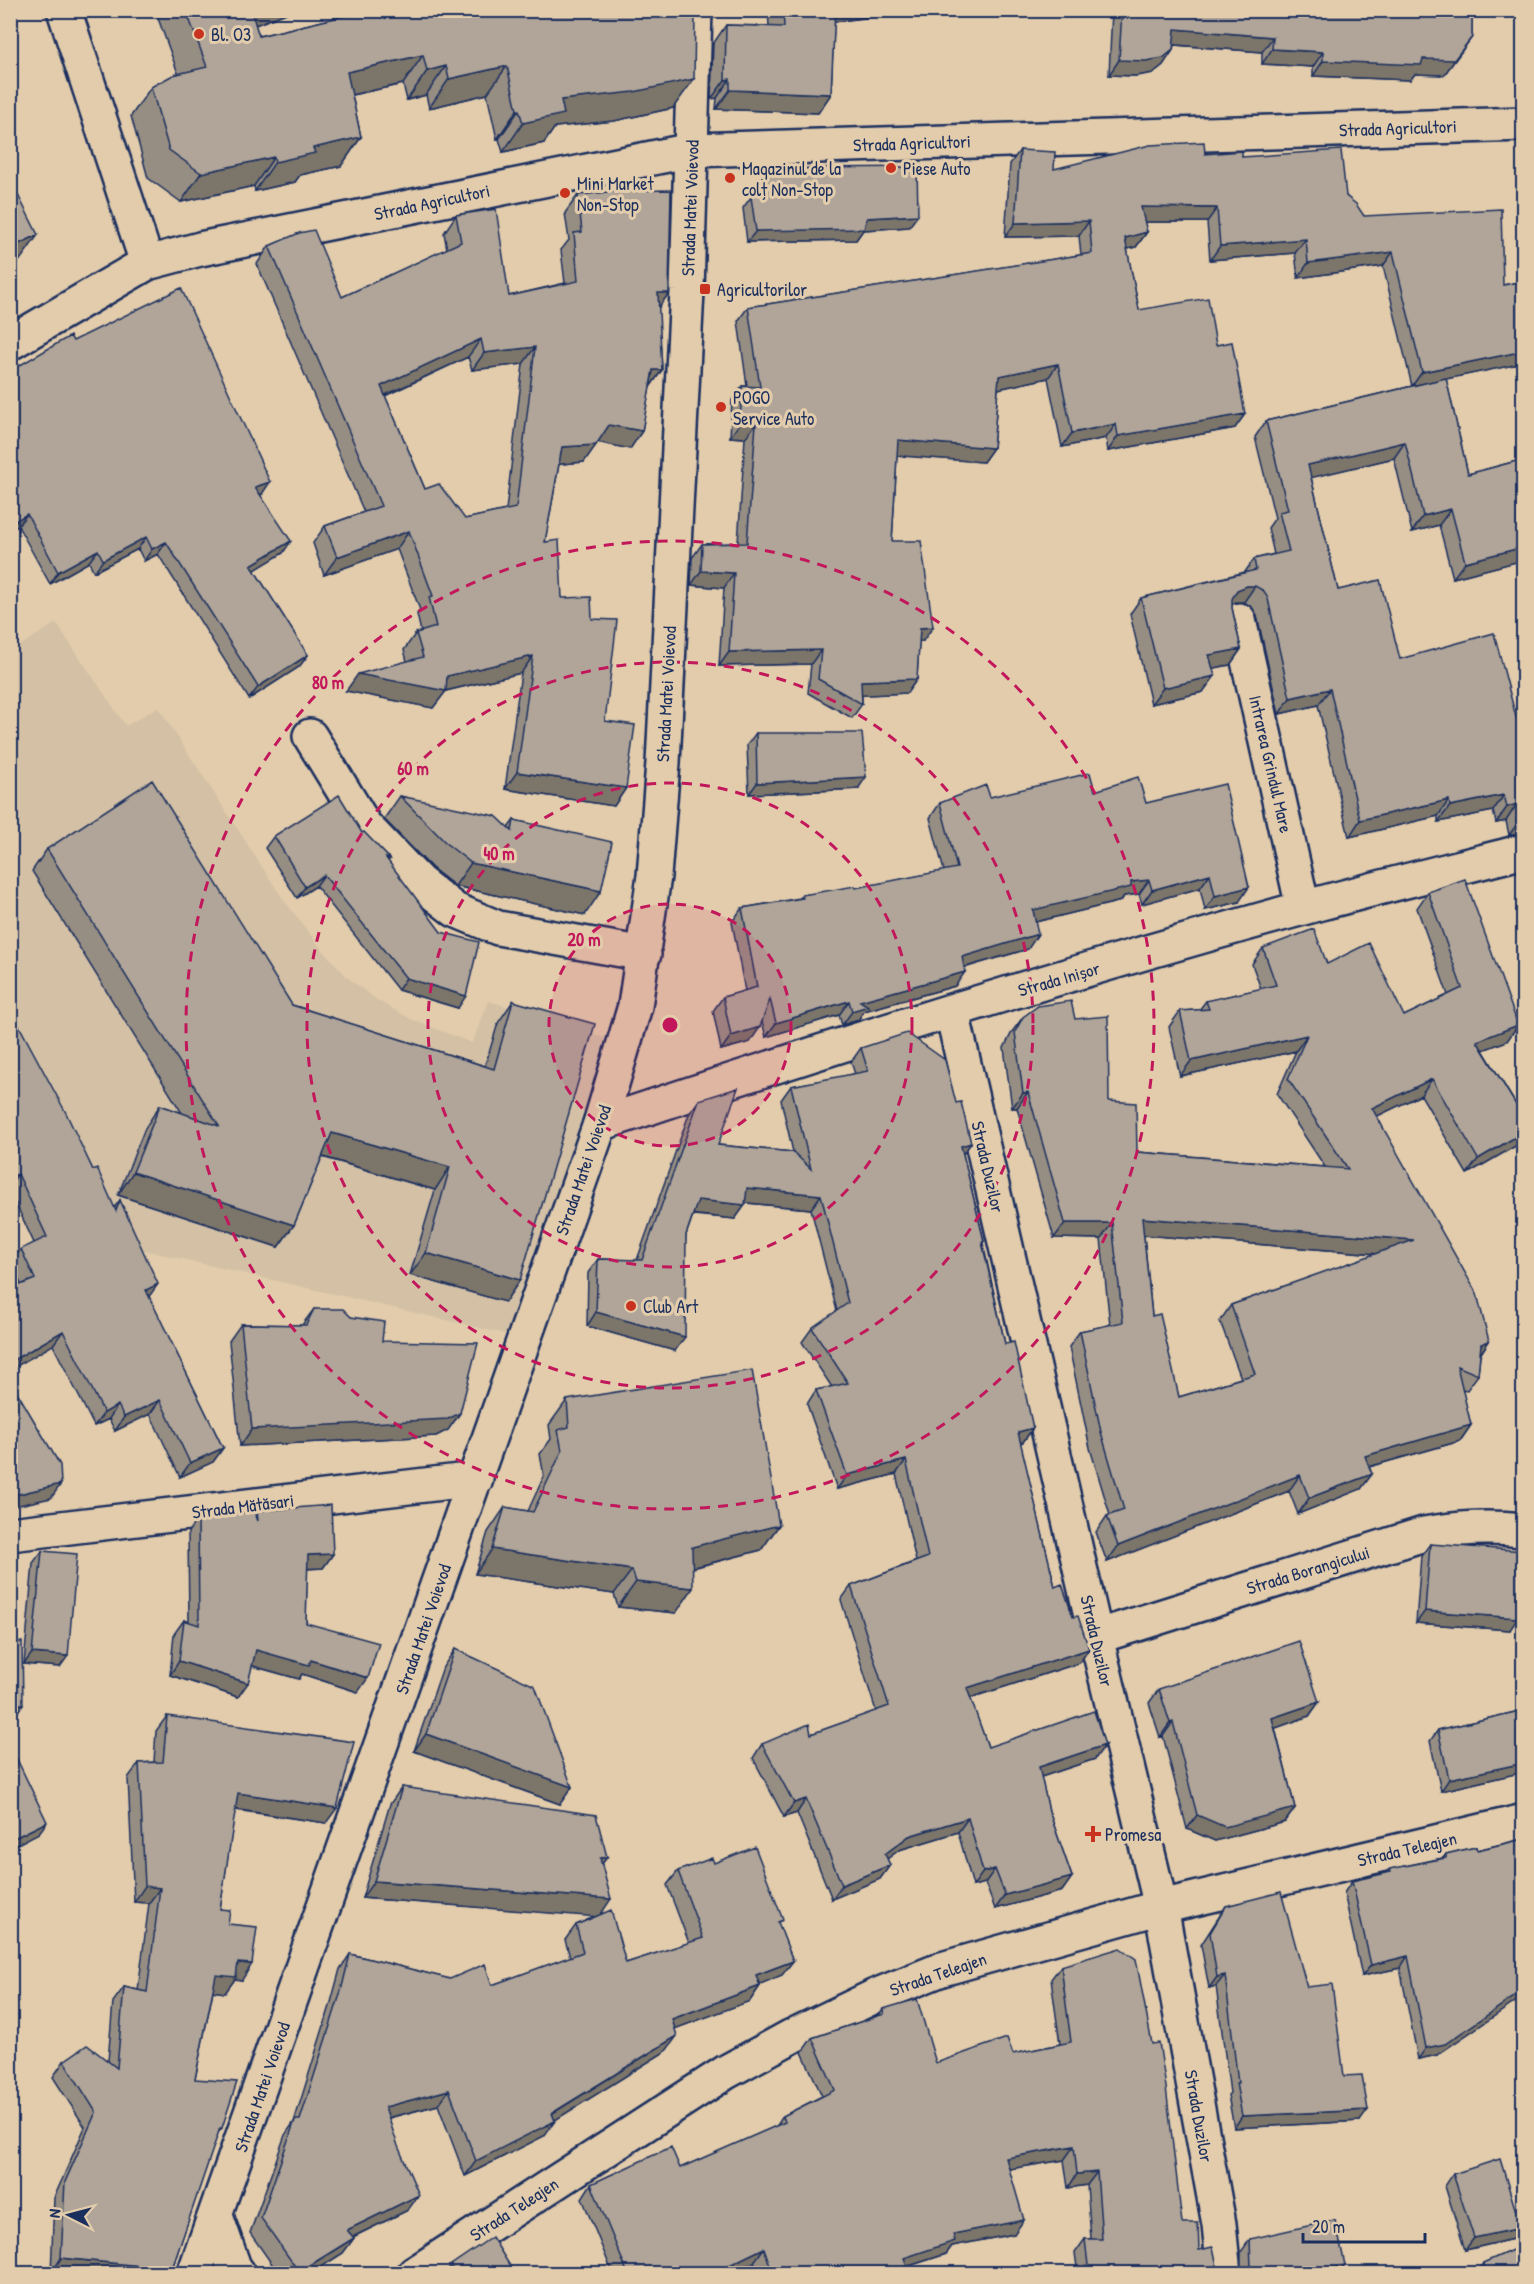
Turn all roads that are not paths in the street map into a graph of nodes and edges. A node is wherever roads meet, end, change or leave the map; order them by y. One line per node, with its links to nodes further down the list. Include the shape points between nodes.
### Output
1 (64, 10): 5 (street)
2 (695, 10): 4 (street, Strada Matei Voievod)
3 (1524, 124): 4 (street, Strada Agricultori)
4 (692, 150): 5 (street, Strada Agricultori); 11 (street, Strada Matei Voievod, via 663,764)
5 (147, 263): 6 (street, Strada Agricultori)
6 (10, 343)
7 (1239, 620): 10 (street, Intrarea Grindul Mare)
8 (310, 736): 11 (street, via 365,826 419,882 455,910 498,928)
9 (1524, 851): 10 (street, Strada Inișor)
10 (1303, 908): 12 (street, Strada Inișor)
11 (644, 954): 13 (street, Strada Matei Voievod, via 636,1006)
12 (952, 1012): 13 (street, Strada Inișor); 17 (street, Strada Duzilor)
13 (600, 1124): 14 (street, Strada Matei Voievod)
14 (476, 1479): 16 (street, Strada Mătăsari); 20 (street, Strada Matei Voievod)
15 (1524, 1530): 17 (street, Strada Borangicului, via 1461,1527 1424,1534)
16 (10, 1534)
17 (1096, 1637): 19 (street, Strada Duzilor)
18 (1524, 1821): 19 (street, Strada Teleajen)
19 (1161, 1907): 23 (street, Strada Teleajen, via 942,1969 792,2036 726,2072); 24 (street, Strada Duzilor, via 1219,2224)
20 (216, 2216): 21 (street, Strada Matei Voievod); 22 (street)
21 (194, 2274)
22 (239, 2274)
23 (414, 2274)
24 (1224, 2274)

